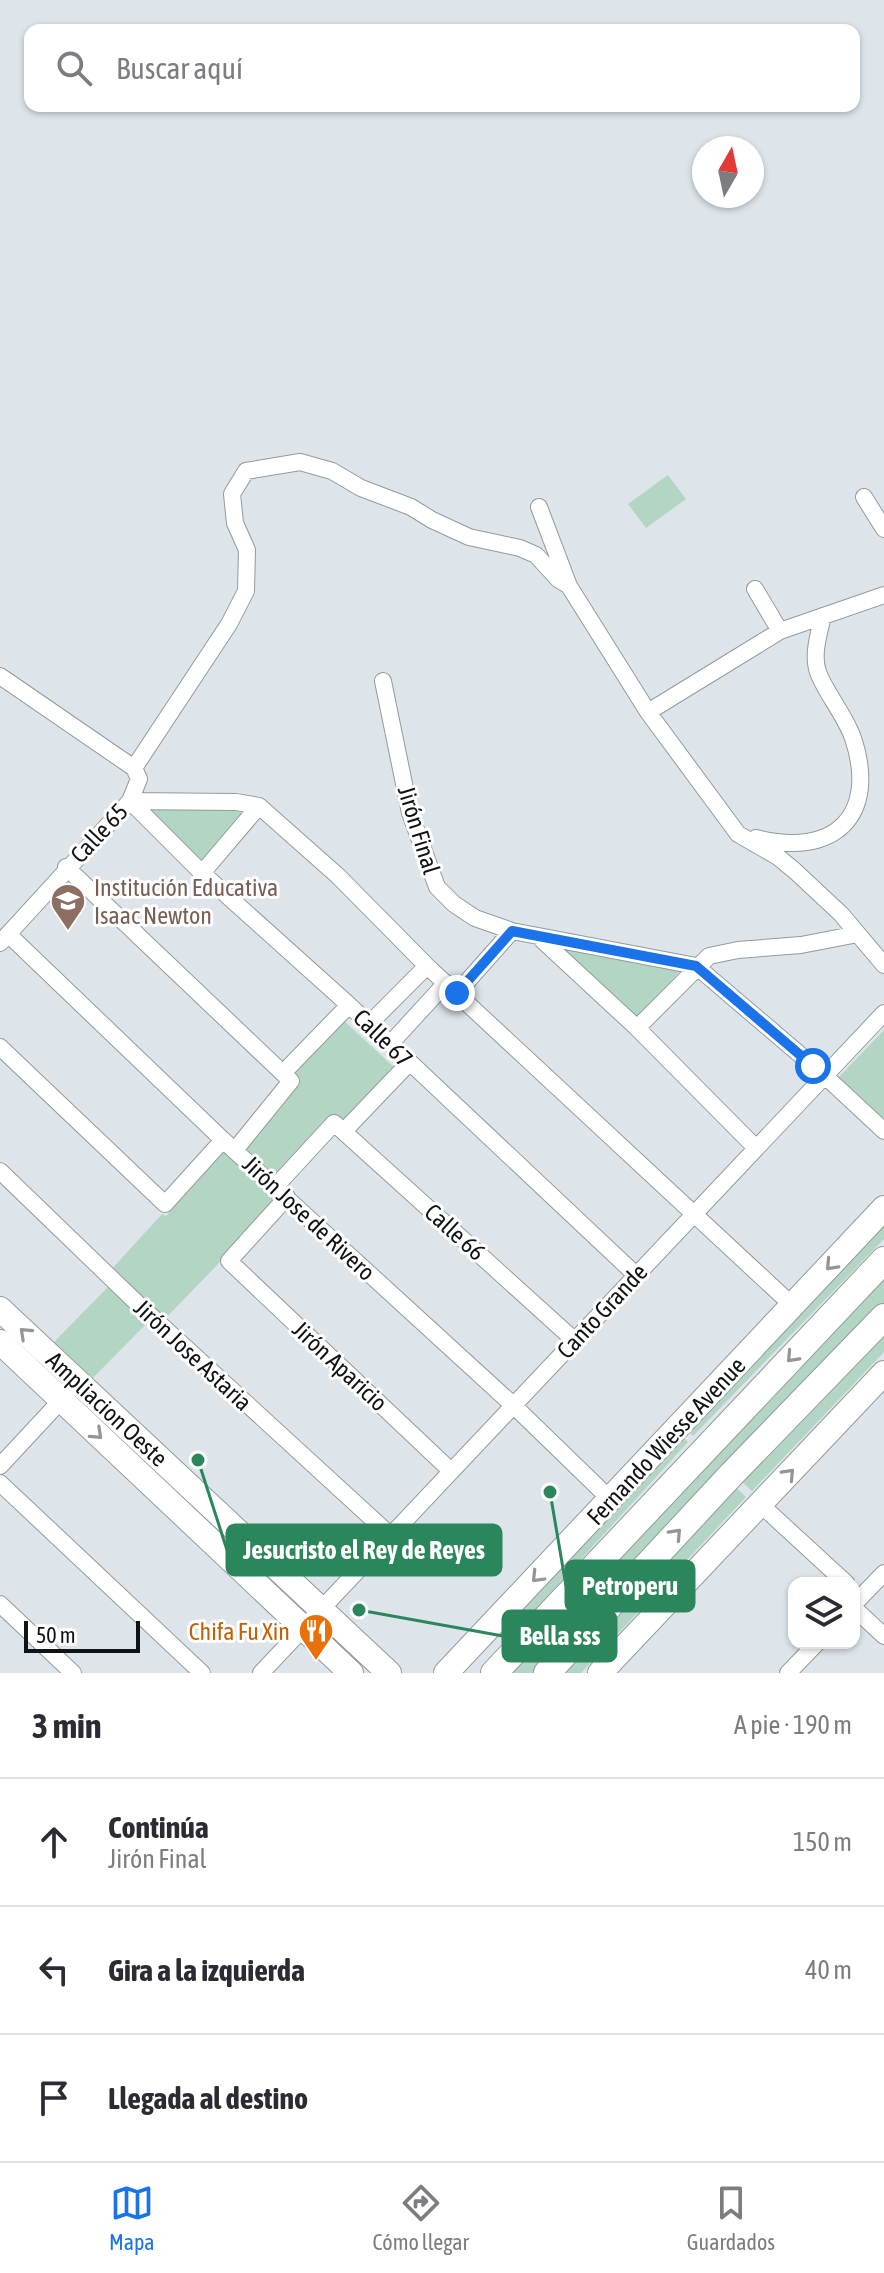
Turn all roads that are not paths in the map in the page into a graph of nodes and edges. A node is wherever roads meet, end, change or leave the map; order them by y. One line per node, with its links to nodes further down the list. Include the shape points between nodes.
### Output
1 (864, 497): 3 (street)
2 (539, 507): 5 (street)
3 (884, 530): 4 (street)
4 (884, 538)
5 (569, 586): 12 (street); 13 (street, via 536,555 469,537 332,471 300,462 246,471 232,494 235,523 247,550 246,591)
6 (755, 589): 9 (street)
7 (884, 595): 8 (street)
8 (823, 616): 9 (street); 16 (street, via 817,671 860,762 853,813 844,828 802,843 776,844)
9 (780, 631): 12 (street)
10 (0, 676): 13 (street)
11 (383, 681): 19 (street, Jirón Final, via 410,813 437,887 475,918)
12 (648, 712): 16 (street)
13 (134, 768): 14 (street, Calle 65, via 139,779)
14 (130, 801): 15 (street); 17 (street, Calle 65); 18 (street, Calle 67)
15 (259, 806): 18 (street); 24 (street)
16 (738, 834): 20 (street, via 795,871)
17 (66, 867): 21 (street, Calle 65); 35 (street)
18 (202, 873): 27 (street, Calle 67)
19 (512, 931): 22 (street, Jirón Final); 26 (street)
20 (858, 934): 23 (street); 25 (street, via 738,950 709,956)
21 (4, 938): 38 (street, Jirón Jose de Rivero)
22 (540, 938): 25 (street, Jirón Final); 30 (street)
23 (884, 965)
24 (427, 966): 26 (street); 29 (street)
25 (696, 966): 30 (street); 34 (street)
26 (452, 988): 31 (street); 43 (street)
27 (349, 1005): 29 (street, Calle 67); 35 (street)
28 (884, 1013): 34 (street, Canto Grande)
29 (369, 1024): 31 (street, Calle 67)
30 (637, 1028): 39 (street)
31 (390, 1044): 33 (street, Calle 67)
32 (0, 1047): 38 (street, via 165,1204)
33 (409, 1063): 36 (street); 45 (street, Calle 67)
34 (825, 1076): 37 (street); 39 (street, Canto Grande)
35 (287, 1077): 38 (street)
36 (339, 1127): 41 (street); 49 (street, Calle 66)
37 (884, 1131)
38 (229, 1145): 41 (street, Jirón Jose de Rivero)
39 (756, 1148): 43 (street, Canto Grande)
40 (0, 1171): 59 (street, Jirón Jose Astaria)
41 (281, 1191): 53 (street, Jirón Jose de Rivero); 55 (street, Jirón Aparicio, via 229,1261)
42 (884, 1208): 46 (main road, Fernando Wiesse Avenue, one-way to 46)
43 (695, 1213): 45 (street, Canto Grande); 46 (street)
44 (884, 1260): 76 (main road, Fernando Wiesse Avenue, one-way to 76)
45 (636, 1275): 49 (street, Canto Grande)
46 (793, 1306): 57 (main road, Fernando Wiesse Avenue)
47 (0, 1309): 52 (main road, Ampliacion Oeste, one-way to 47)
48 (884, 1317): 77 (main road, one-way to 48)
49 (574, 1340): 53 (street, Canto Grande)
50 (0, 1342): 52 (main road, Ampliacion Oeste)
51 (884, 1373): 58 (main road, one-way to 51)
52 (70, 1391): 54 (street); 65 (main road, Ampliacion Oeste); 66 (main road, Ampliacion Oeste, one-way to 66)
53 (513, 1405): 55 (street, Canto Grande); 57 (street, Jirón Jose de Rivero)
54 (0, 1466)
55 (451, 1471): 59 (street, Canto Grande)
56 (0, 1483): 71 (street)
57 (611, 1500): 75 (main road, Fernando Wiesse Avenue, one-way to 75)
58 (760, 1504): 61 (street); 78 (main road)
59 (390, 1535): 65 (street, Canto Grande)
60 (884, 1573): 62 (street)
61 (839, 1577)
62 (860, 1596)
63 (0, 1604): 70 (street)
64 (860, 1605): 67 (street)
65 (321, 1608): 66 (street, Canto Grande); 74 (main road, Ampliacion Oeste)
66 (304, 1627): 72 (street, Canto Grande); 73 (main road, Ampliacion Oeste)
67 (884, 1636)
68 (812, 1649): 69 (street)
69 (791, 1672)
70 (73, 1673)
71 (202, 1673)
72 (261, 1673)
73 (351, 1673)
74 (389, 1673)
75 (446, 1673)
76 (494, 1673)
77 (547, 1673)
78 (600, 1673)

